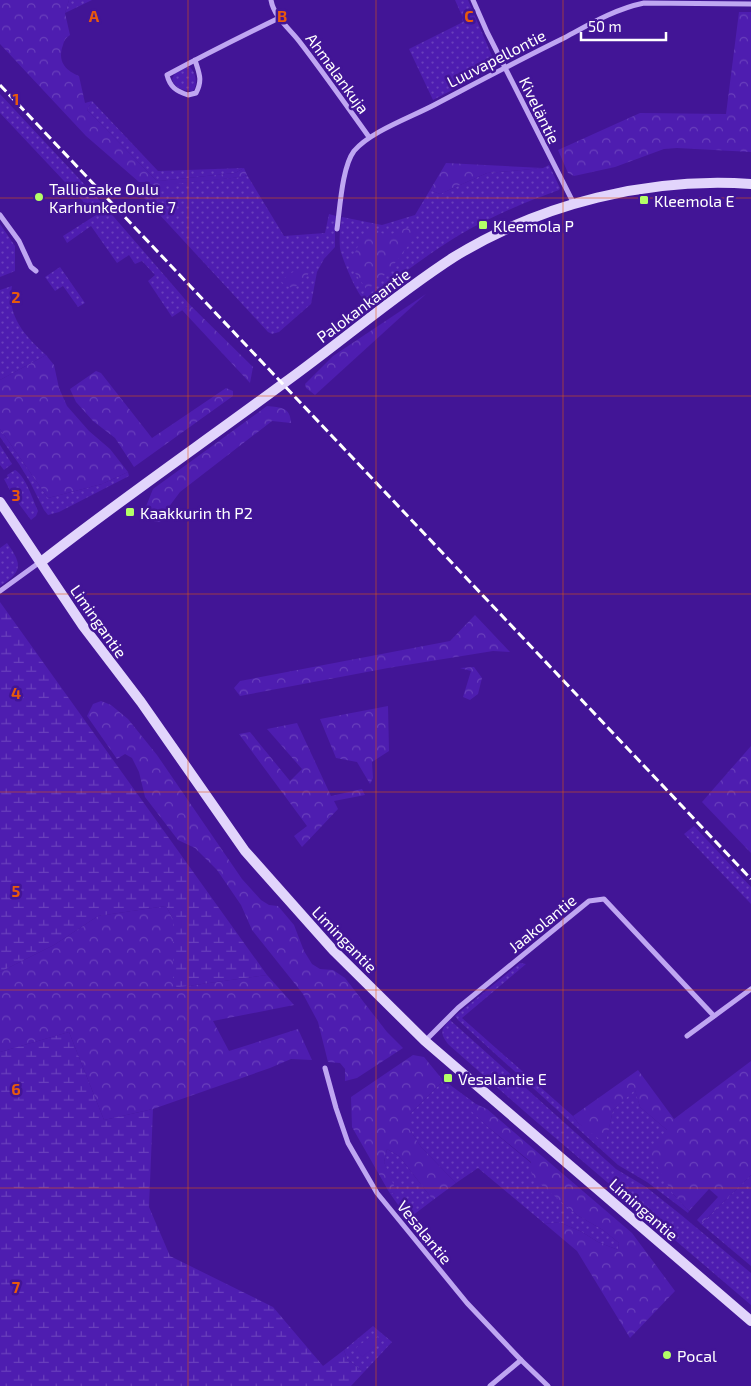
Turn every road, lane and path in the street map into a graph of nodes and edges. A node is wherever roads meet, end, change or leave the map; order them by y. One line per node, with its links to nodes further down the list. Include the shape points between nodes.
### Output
1 (271, 0): 5 (street, Ahmalankuja)
2 (473, 0): 7 (street, Kiveläntie)
3 (635, 2): 4 (street, Luuvapellontie); 7 (street, Luuvapellontie)
4 (751, 4)
5 (279, 18): 6 (street); 8 (street, Ahmalankuja)
6 (195, 60): 6 (street, via 168,75 169,83 188,96 196,93 200,85)
7 (505, 67): 8 (street, Luuvapellontie); 10 (street, Kiveläntie)
8 (369, 137): 12 (street, via 353,153 348,164)
9 (751, 184): 10 (main road, Palokankaantie, via 723,182 651,187)
10 (574, 204): 15 (main road, Palokankaantie, via 485,240 423,278)
11 (0, 215): 13 (street)
12 (337, 229)
13 (36, 271)
14 (0, 502): 15 (main road, Limingantie)
15 (41, 562): 16 (street); 20 (main road, Limingantie, via 83,626 141,702 245,851 334,950)
16 (0, 591)
17 (751, 989): 18 (street)
18 (714, 1016): 19 (street); 20 (street, Jaakolantie, via 604,899 589,901 458,1008)
19 (688, 1036)
20 (425, 1041): 22 (main road, Limingantie)
21 (325, 1068): 23 (street, Vesalantie, via 348,1143 377,1193 467,1304)
22 (751, 1321)
23 (521, 1360): 24 (street); 25 (street, Vesalantie)
24 (490, 1386)
25 (548, 1386)

